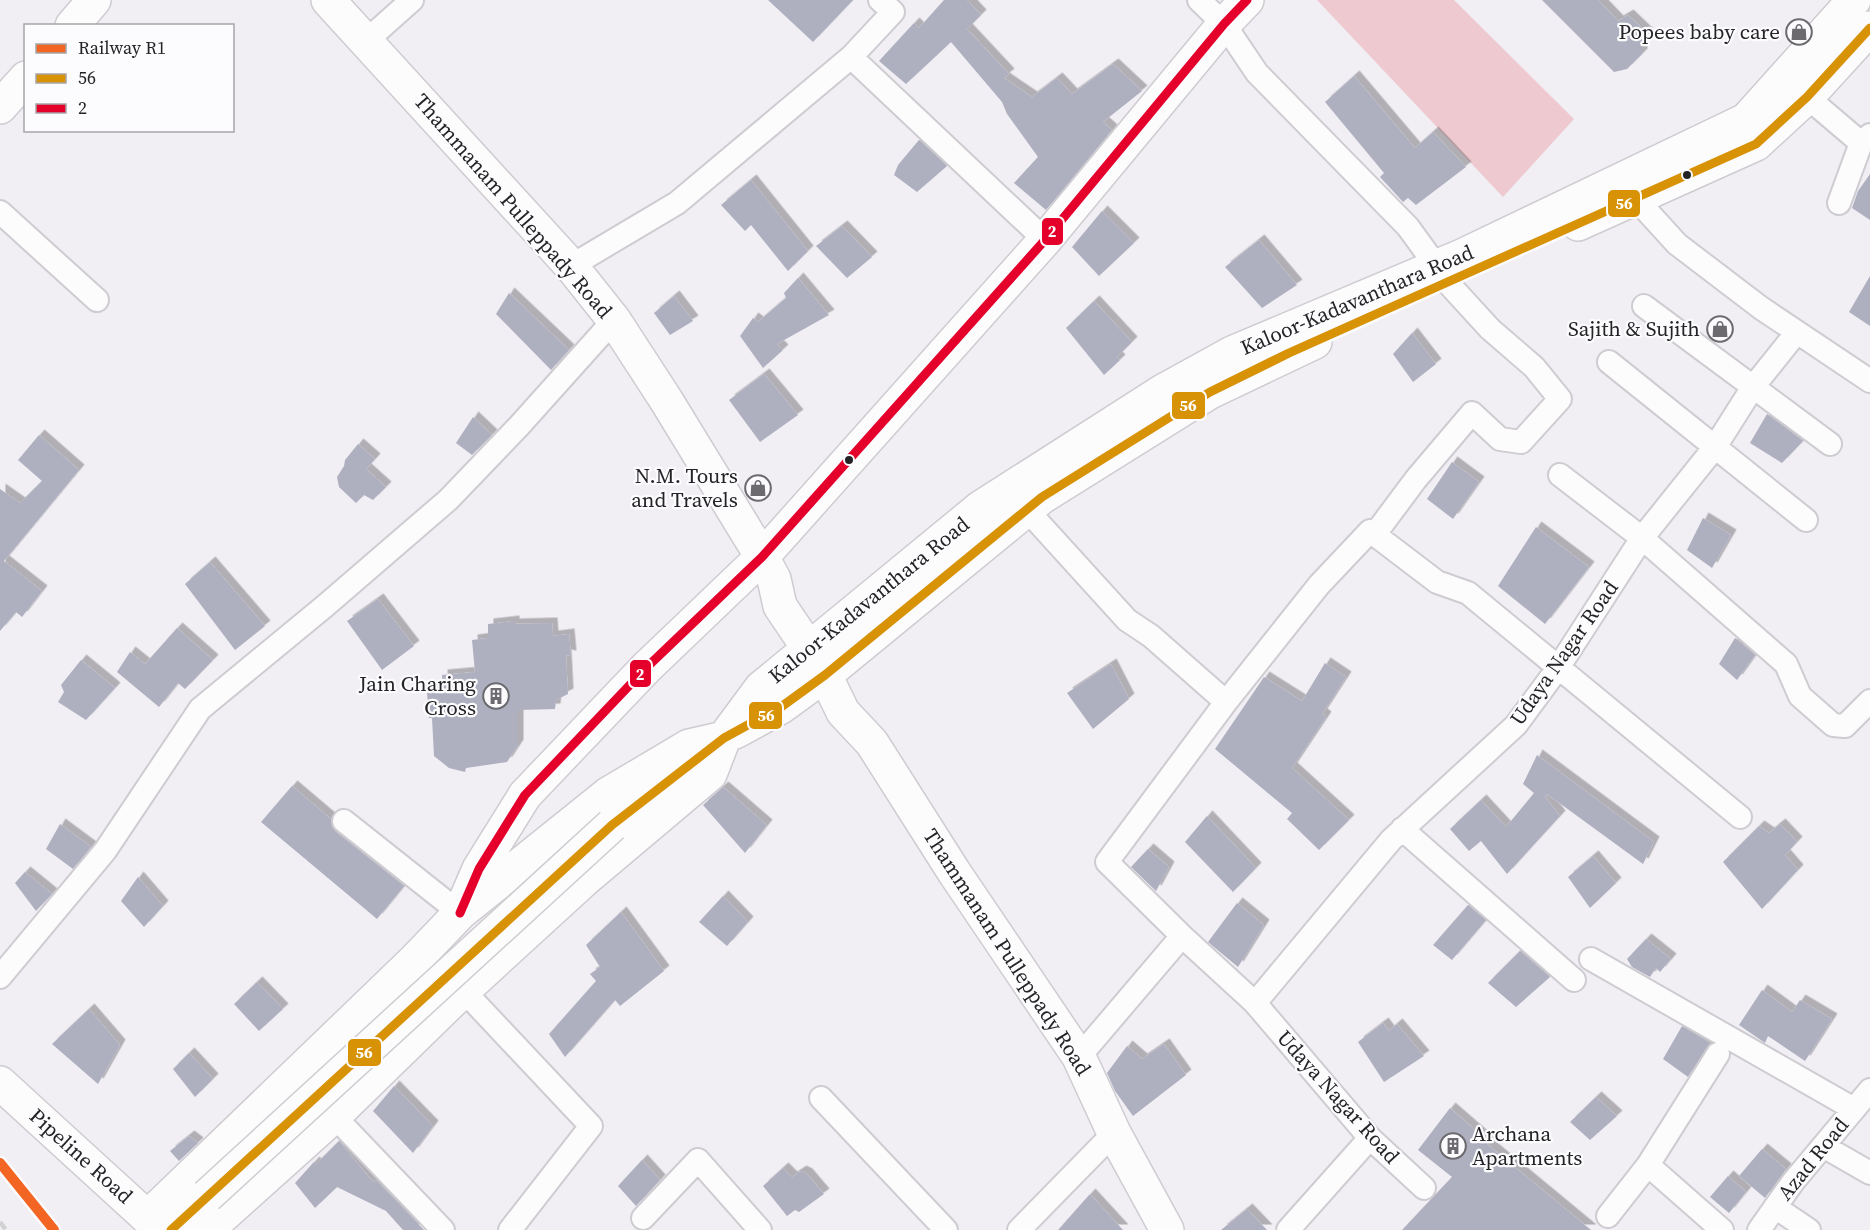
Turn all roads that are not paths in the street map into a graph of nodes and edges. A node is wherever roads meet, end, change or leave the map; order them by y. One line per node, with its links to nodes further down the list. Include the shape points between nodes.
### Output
1 (94, 0): 8 (main road)
2 (328, 0): 11 (main road, Thammanam Pulleppady Road)
3 (412, 0): 11 (street)
4 (880, 0): 12 (street, via 893,12)
5 (1199, 0): 9 (street)
6 (1247, 0): 9 (main road)
7 (1854, 0): 17 (main road, Kaloor-Kadavanthara Road, via 1746,120)
8 (74, 24)
9 (1224, 24): 20 (main road); 22 (street, via 1257,73 1408,227)
10 (1870, 28): 14 (main road, Kaloor-Kadavanthara Road)
11 (366, 41): 21 (main road, Thammanam Pulleppady Road)
12 (851, 57): 20 (street); 21 (street, via 677,203)
13 (24, 80): 15 (main road)
14 (1807, 97): 16 (street); 17 (main road, Kaloor-Kadavanthara Road, via 1756,144)
15 (0, 107)
16 (1866, 139): 18 (street)
17 (1628, 190): 22 (main road, Kaloor-Kadavanthara Road); 26 (street, via 1677,244)
18 (1839, 203)
19 (0, 212): 23 (street)
20 (1045, 240): 37 (main road)
21 (571, 266): 25 (main road, Thammanam Pulleppady Road)
22 (1442, 274): 33 (main road, Kaloor-Kadavanthara Road, via 1210,392); 35 (street, via 1490,330 1534,367 1560,399 1521,441 1500,439 1472,413); 38 (main road, Kaloor-Kadavanthara Road, via 1232,353 1163,391 980,508)
23 (97, 300)
24 (1644, 306): 29 (street)
25 (614, 320): 37 (main road, Thammanam Pulleppady Road); 50 (street, via 448,500 200,709 105,851)
26 (1797, 332): 28 (street); 29 (street, Udaya Nagar Road)
27 (1609, 362): 31 (street)
28 (1867, 371)
29 (1753, 387): 30 (street); 31 (street, Udaya Nagar Road)
30 (1830, 444)
31 (1715, 447): 34 (street); 36 (street, Udaya Nagar Road)
32 (1560, 475): 36 (street)
33 (1027, 510): 38 (main road, Kaloor-Kadavanthara Road); 41 (street, via 1127,620)
34 (1806, 520)
35 (1375, 534): 39 (street, via 1437,582 1468,593); 41 (street, via 1370,531 1319,585)
36 (1642, 538): 39 (street, Udaya Nagar Road); 40 (street, via 1786,664 1800,696 1833,725 1845,726)
37 (768, 568): 38 (main road, Thammanam Pulleppady Road, via 793,596); 46 (main road, via 646,668 525,795 479,869)
38 (825, 655): 42 (main road, Kaloor-Kadavanthara Road, via 781,707); 55 (main road, Thammanam Pulleppady Road, via 862,700 872,743)
39 (1558, 668): 43 (street); 45 (street, Udaya Nagar Road, via 1516,725)
40 (1870, 701)
41 (1226, 702): 47 (street, Udaya Nagar Road, via 1107,862)
42 (724, 738): 46 (main road, via 688,746 608,794); 52 (main road, via 710,774 583,881); 70 (main road, bridge, via 612,825)
43 (1740, 817)
44 (344, 821): 46 (street)
45 (1402, 829): 51 (street); 53 (street, Udaya Nagar Road)
46 (460, 913): 49 (main road)
47 (1182, 936): 53 (street, Udaya Nagar Road); 55 (street)
48 (1591, 960): 59 (street)
49 (414, 961): 52 (main road); 70 (main road)
50 (3, 966)
51 (1574, 980)
52 (458, 996): 60 (main road); 73 (street, via 591,1126)
53 (1255, 1003): 62 (street, Udaya Nagar Road)
54 (1718, 1054): 64 (street)
55 (1079, 1057): 61 (main road, Thammanam Pulleppady Road)
56 (0, 1083): 70 (main road, Pipeline Road)
57 (1870, 1090): 59 (street, Azad Road)
58 (821, 1098): 75 (street)
59 (1854, 1109): 63 (street, Azad Road)
60 (334, 1116): 71 (main road); 72 (street)
61 (1114, 1133): 76 (street); 77 (main road, Thammanam Pulleppady Road)
62 (1370, 1138): 66 (street, Udaya Nagar Road); 78 (street)
63 (1823, 1146): 65 (street); 67 (street, Azad Road)
64 (1648, 1164): 68 (street); 79 (street)
65 (1870, 1173)
66 (1424, 1188)
67 (1775, 1207): 80 (street, Azad Road); 81 (street)
68 (1608, 1216)
69 (643, 1218): 74 (street, via 698,1160)
70 (160, 1226)
71 (207, 1230)
72 (443, 1230)
73 (510, 1230)
74 (760, 1230)
75 (946, 1230)
76 (1019, 1230)
77 (1167, 1230)
78 (1288, 1230)
79 (1722, 1230)
80 (1760, 1230)
81 (1809, 1230)

